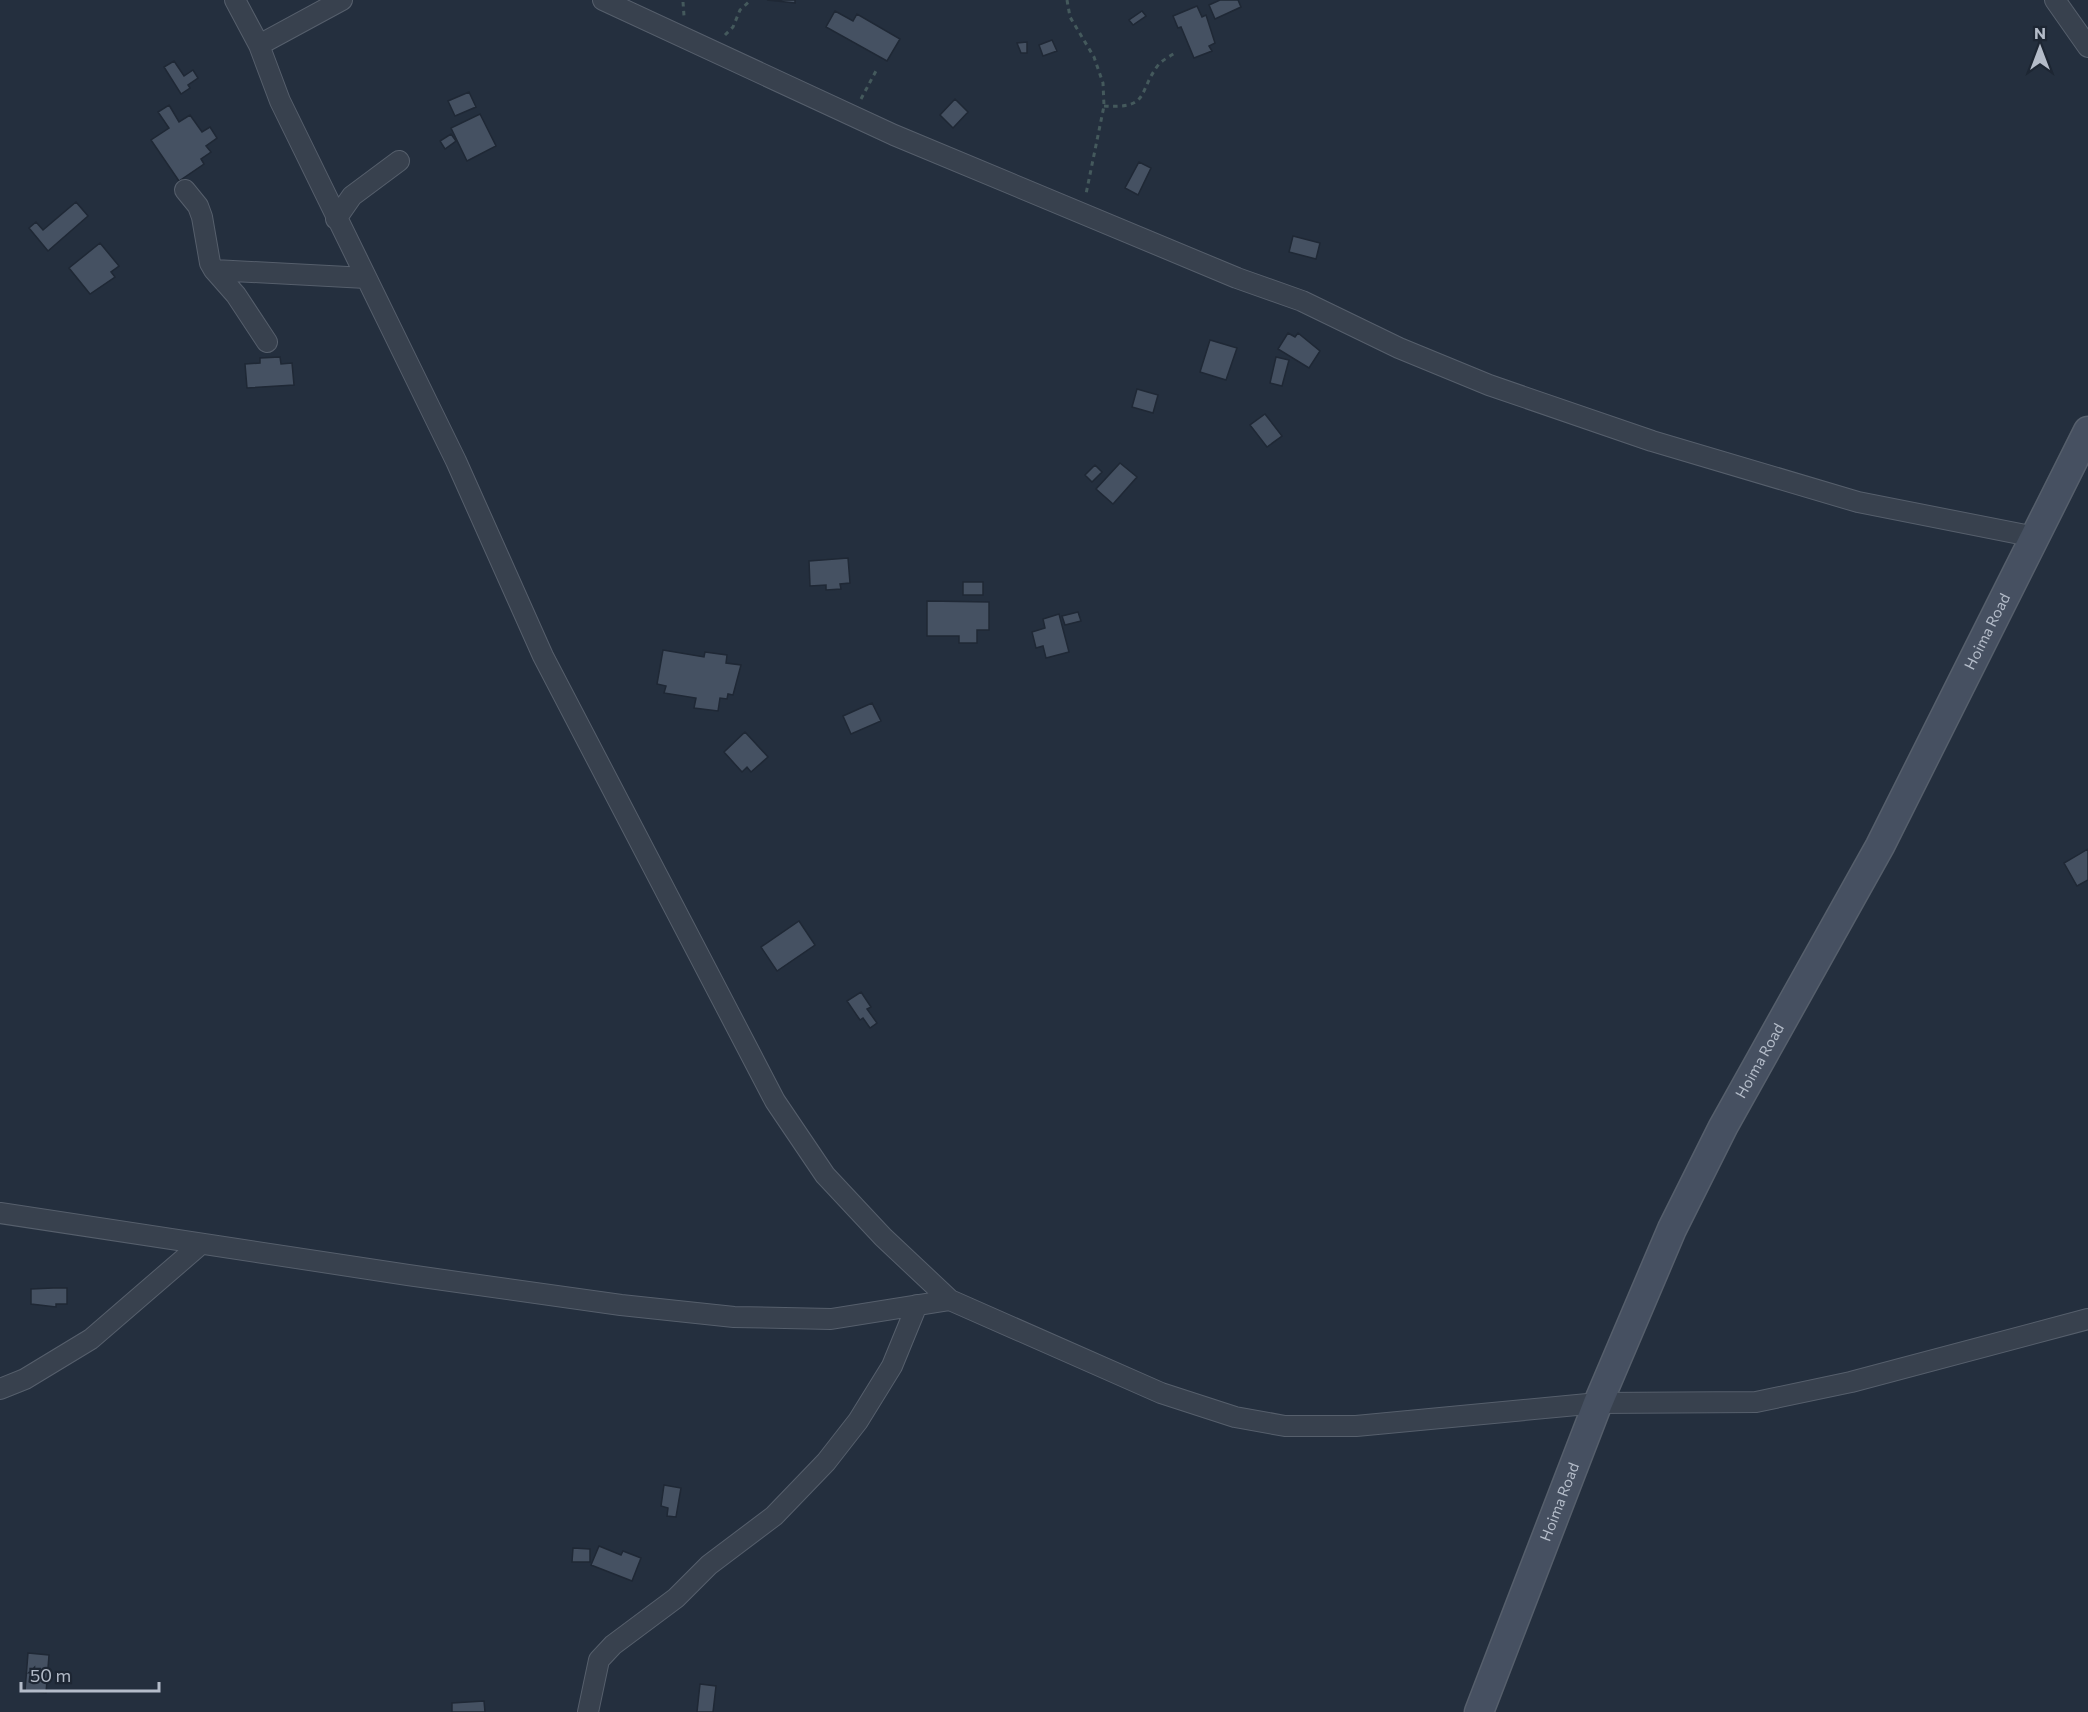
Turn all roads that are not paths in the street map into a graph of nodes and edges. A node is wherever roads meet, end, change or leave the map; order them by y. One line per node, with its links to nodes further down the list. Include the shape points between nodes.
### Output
1 (235, 0): 5 (street)
2 (342, 0): 5 (street)
3 (603, 0): 14 (street, via 857,118 1237,278 1302,301 1399,348 1489,385 1641,437 1858,502)
4 (2055, 0): 6 (street)
5 (259, 45): 9 (street, via 279,101)
6 (2088, 47)
7 (399, 160): 9 (street, via 352,196)
8 (185, 190): 10 (street, via 198,206)
9 (336, 219): 11 (street)
10 (214, 270): 11 (street); 12 (street)
11 (366, 278): 17 (street, via 456,461 543,656 776,1101 825,1175 883,1238)
12 (267, 342)
13 (2088, 431): 14 (main road, Hoima Road)
14 (2036, 537): 21 (main road, Hoima Road, via 1880,846 1723,1127 1672,1229)
15 (0, 1213): 16 (street)
16 (201, 1244): 18 (street, via 621,1305 734,1317 831,1319); 20 (street, via 91,1339 25,1379)
17 (950, 1300): 18 (street); 21 (street, via 1161,1393 1235,1417 1285,1426 1356,1426)
18 (917, 1305): 22 (street, via 892,1366 858,1421 826,1462 774,1516 613,1645 599,1660)
19 (2088, 1319): 21 (street, via 1851,1382 1756,1402)
20 (0, 1389)
21 (1598, 1404): 23 (main road, Hoima Road)
22 (588, 1712)
23 (1479, 1712)

